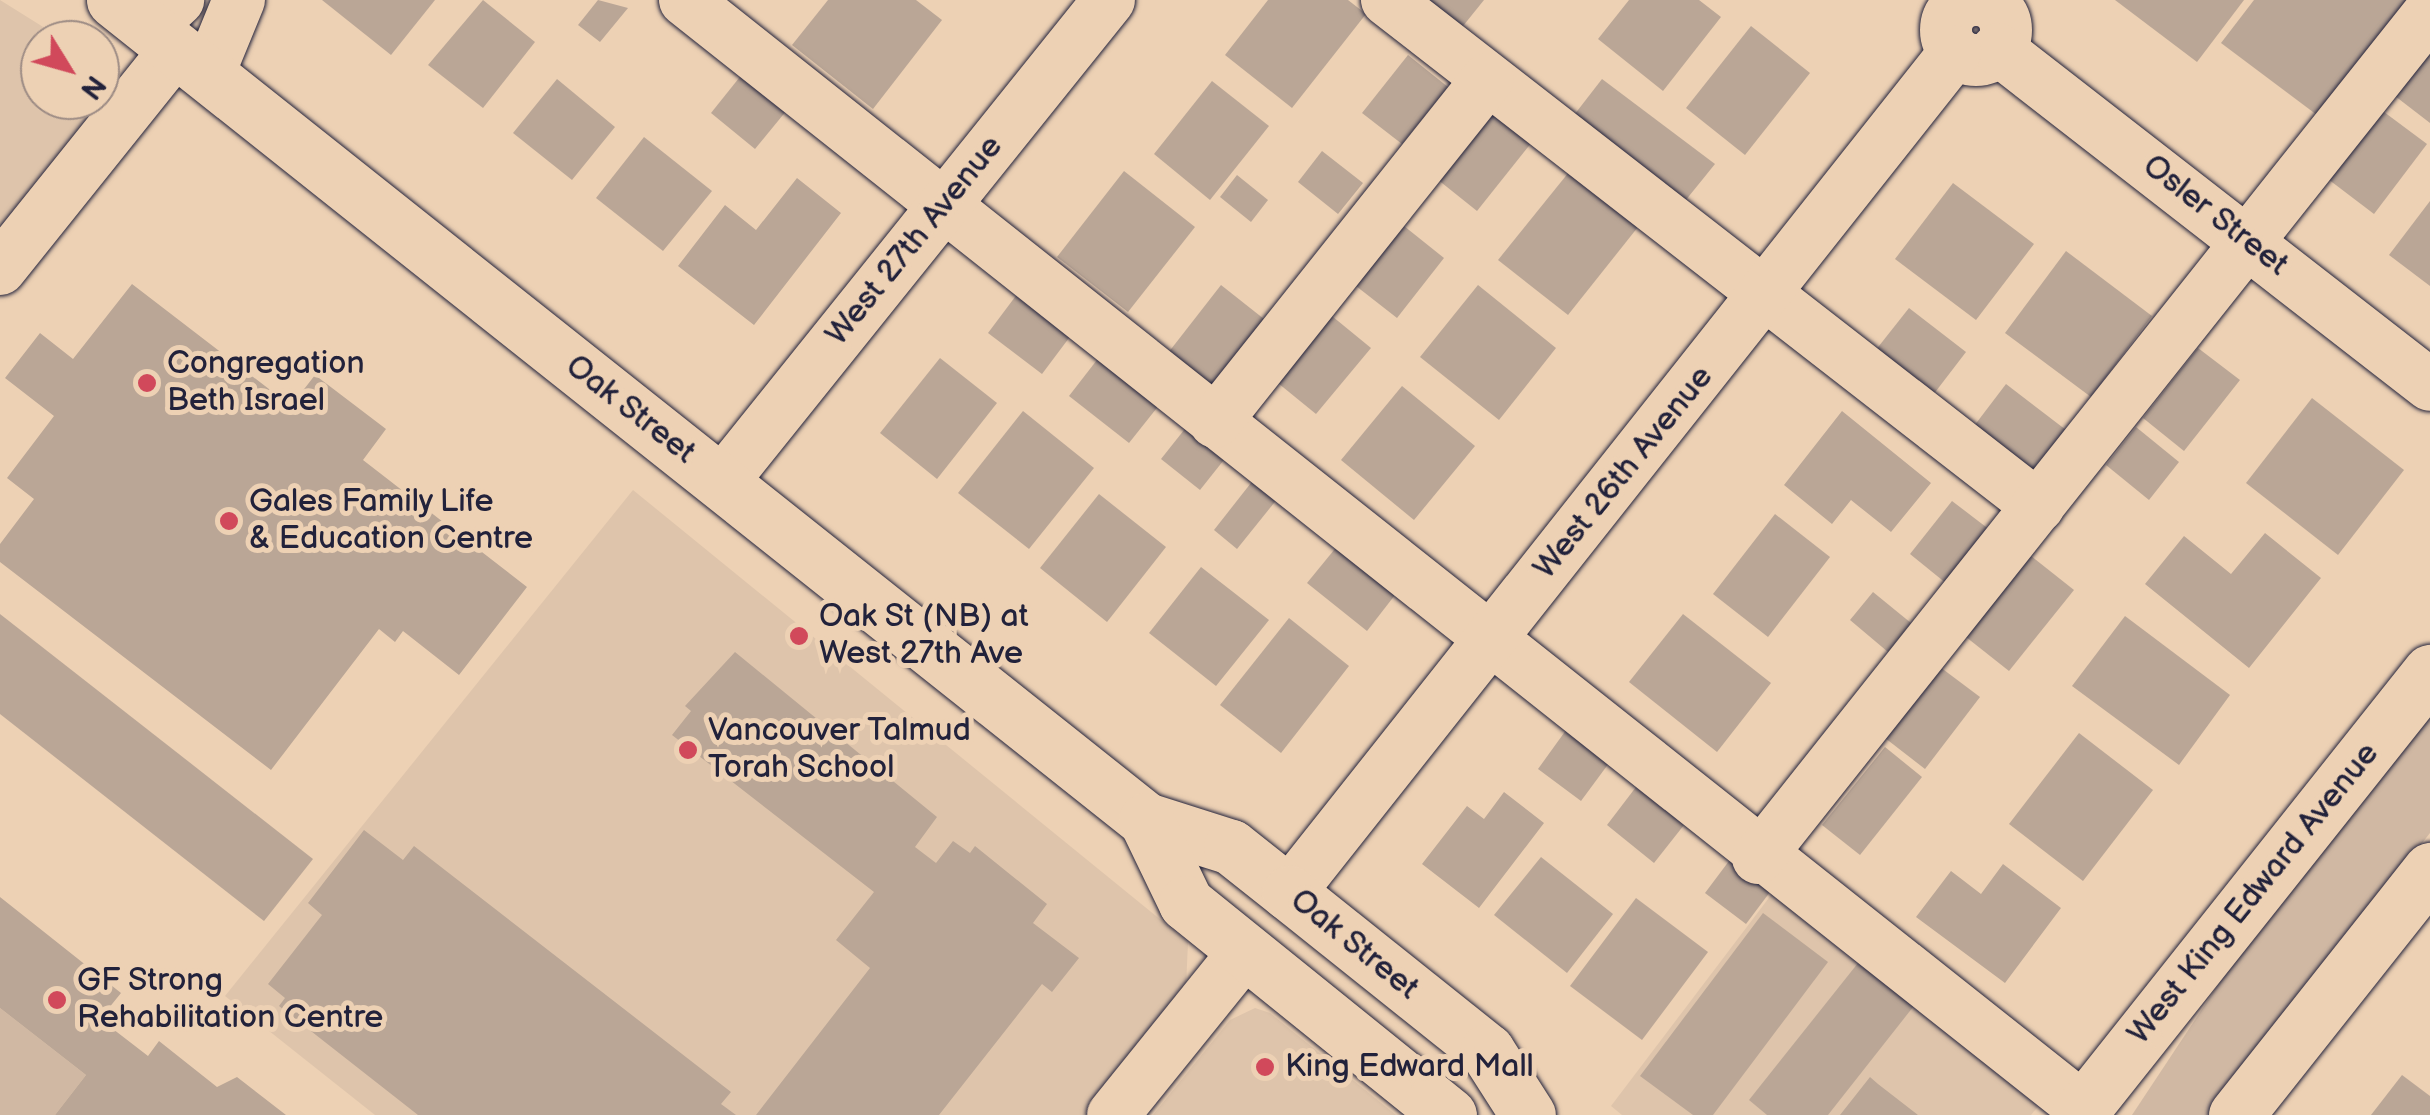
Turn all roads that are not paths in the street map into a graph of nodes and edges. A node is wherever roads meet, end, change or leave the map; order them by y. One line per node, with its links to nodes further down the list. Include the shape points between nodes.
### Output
1 (239, 0): 7 (street)
2 (685, 0): 9 (street)
3 (1109, 0): 9 (street, West 27th Avenue)
4 (1388, 0): 8 (street)
5 (2430, 12): 10 (street)
6 (1971, 20): 10 (street, Osler Street); 12 (street, West 26th Avenue)
7 (165, 30): 11 (street); 15 (main road, Oak Street)
8 (1488, 80): 12 (street); 14 (street)
9 (945, 203): 14 (street); 15 (street, West 27th Avenue)
10 (2248, 241): 13 (street, Osler Street); 16 (street)
11 (0, 269)
12 (1764, 298): 16 (street); 17 (street, West 26th Avenue)
13 (2430, 385)
14 (1215, 422): 17 (street)
15 (722, 482): 19 (main road, Oak Street)
16 (2038, 506): 20 (street)
17 (1488, 643): 20 (street); 22 (street, West 26th Avenue)
18 (2430, 672): 24 (main road, West King Edward Avenue)
19 (1146, 820): 22 (main road, Oak Street, via 1231,847); 23 (main road, Oak Street, via 1186,903)
20 (1758, 858): 24 (street)
21 (2430, 870): 28 (main road)
22 (1290, 893): 27 (main road, Oak Street, via 1487,1051)
23 (1243, 954): 25 (street); 26 (main road, Oak Street)
24 (2081, 1112)
25 (1113, 1115)
26 (1449, 1115)
27 (1528, 1115)
28 (2236, 1115)

